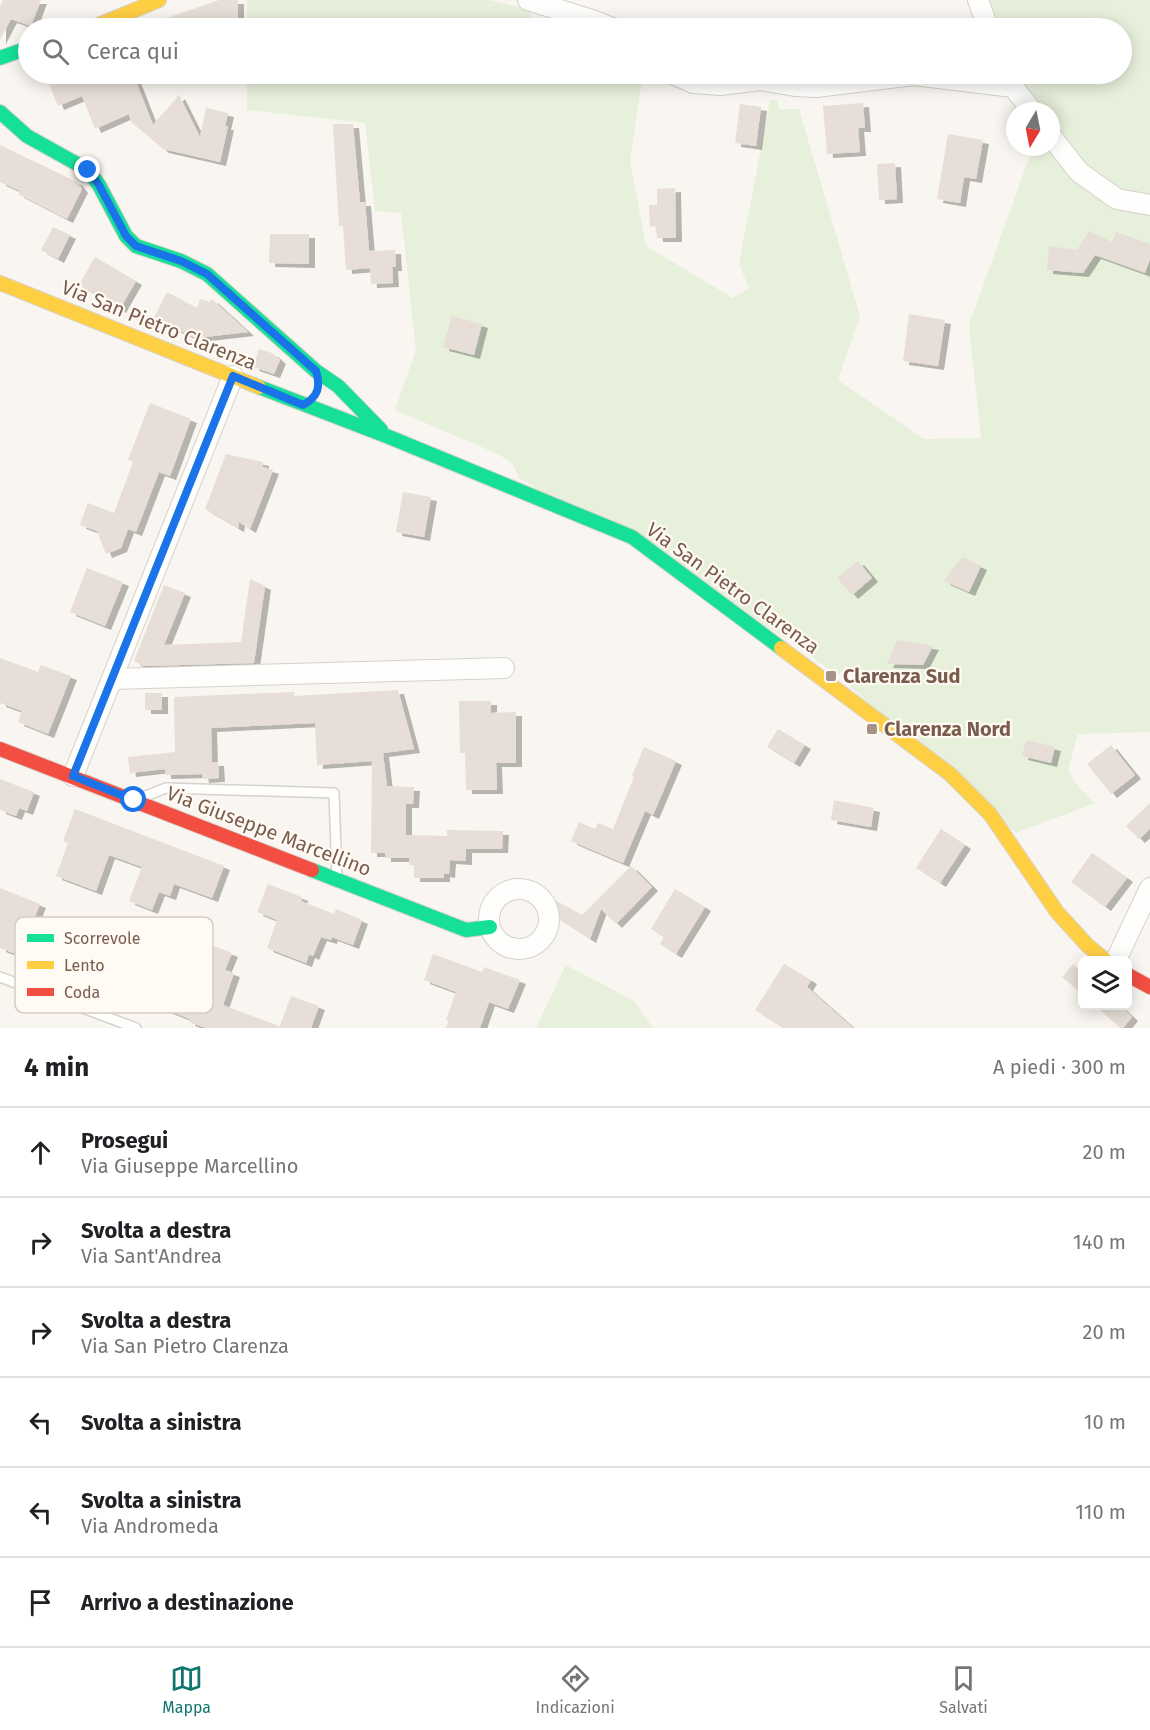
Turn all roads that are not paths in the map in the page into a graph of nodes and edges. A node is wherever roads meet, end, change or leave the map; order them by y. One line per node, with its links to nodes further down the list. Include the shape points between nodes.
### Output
1 (159, 0): 4 (main road)
2 (528, 0): 5 (street)
3 (978, 0): 6 (street)
4 (115, 18)
5 (587, 18)
6 (984, 18)
7 (18, 52): 8 (main road)
8 (0, 58)
9 (706, 84): 10 (street)
10 (728, 84)
11 (783, 84): 12 (street)
12 (840, 84)
13 (1015, 84): 14 (street)
14 (1026, 102)
15 (0, 112): 19 (main road, via 27,136 88,170 126,236 136,246 207,274)
16 (1060, 148): 17 (street, via 1079,172 1117,199)
17 (1150, 205)
18 (0, 283): 20 (main road, Via San Pietro Clarenza)
19 (316, 371): 21 (main road, via 318,391); 22 (main road, via 338,386)
20 (233, 376): 21 (main road, Via San Pietro Clarenza); 24 (street)
21 (303, 405): 22 (main road, Via San Pietro Clarenza)
22 (389, 437): 31 (main road, Via San Pietro Clarenza, via 632,537 950,774 993,818 1051,906)
23 (504, 668): 24 (street)
24 (112, 679): 26 (street)
25 (0, 749): 26 (main road, Via Giuseppe Marcellino)
26 (73, 776): 27 (main road, Via Giuseppe Marcellino)
27 (134, 800): 28 (main road, Via Giuseppe Marcellino); 28 (lane, via 166,788 334,793)
28 (338, 879): 30 (main road, Via Giuseppe Marcellino, via 466,930)
29 (1150, 888): 32 (street)
30 (490, 927)
31 (1100, 956)
32 (1118, 956)
33 (0, 977): 35 (lane)
34 (1132, 977): 36 (main road)
35 (15, 983)
36 (1150, 987)
37 (89, 1013): 38 (lane)
38 (119, 1025): 39 (lane)
39 (136, 1028)

